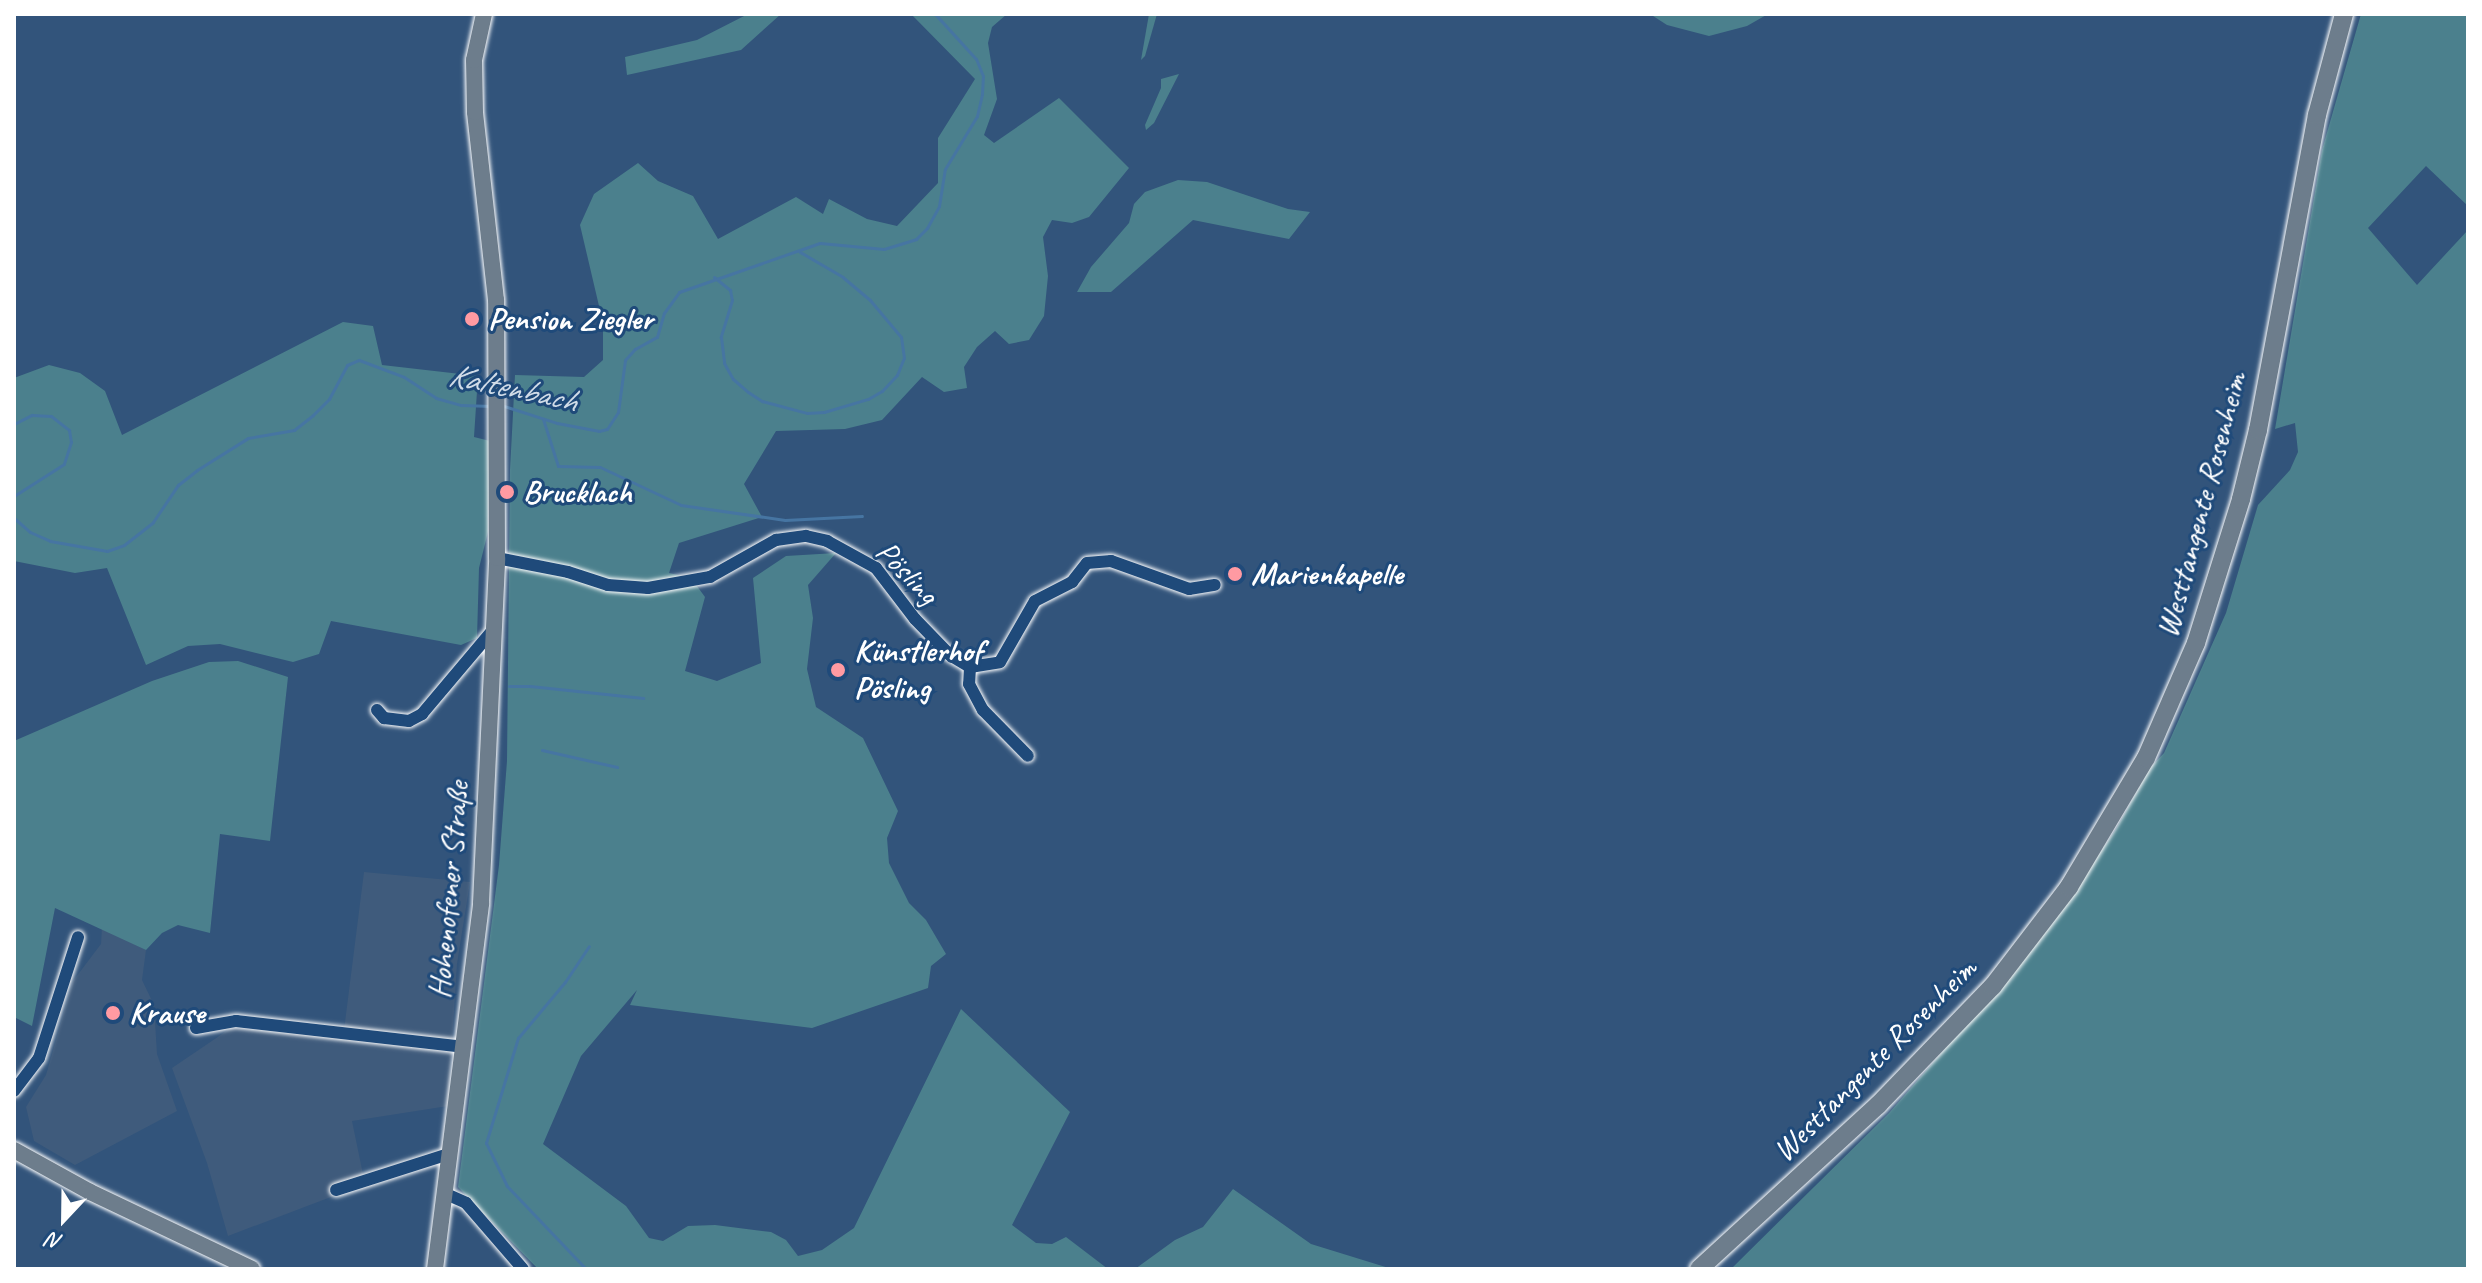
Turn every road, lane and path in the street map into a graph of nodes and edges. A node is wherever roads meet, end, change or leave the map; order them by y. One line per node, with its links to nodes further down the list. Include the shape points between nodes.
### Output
1 (484, 14): 3 (main road, Hohenofener Straße, via 474,60 496,300)
2 (2344, 14): 20 (highway, Westtangente Rosenheim, via 2317,115 2258,430 2237,512 2196,643 2146,758 2069,887 1983,997 1834,1147)
3 (497, 558): 5 (main road, Hohenofener Straße); 6 (street, Pösling, via 608,585 648,588 710,577 776,540 806,536 827,541 876,568 915,619 950,655)
4 (1215, 585): 6 (street, via 1189,589 1111,561 1087,563 1072,582 1035,601 1000,662)
5 (494, 629): 7 (street, via 422,714 409,721 384,718); 11 (main road, Hohenofener Straße, via 481,903)
6 (970, 667): 8 (street, via 969,684 983,710)
7 (377, 710)
8 (1028, 756)
9 (78, 937): 12 (street, via 39,1058)
10 (196, 1028): 11 (street, via 236,1021)
11 (463, 1047): 14 (main road, Hohenofener Straße)
12 (14, 1091)
13 (14, 1150): 17 (main road, via 100,1198)
14 (449, 1154): 15 (street); 16 (main road, Hohenofener Straße)
15 (336, 1190)
16 (444, 1193): 18 (main road, Hohenofener Straße); 19 (street, via 466,1203)
17 (252, 1269)
18 (435, 1269)
19 (523, 1269)
20 (1699, 1269)

